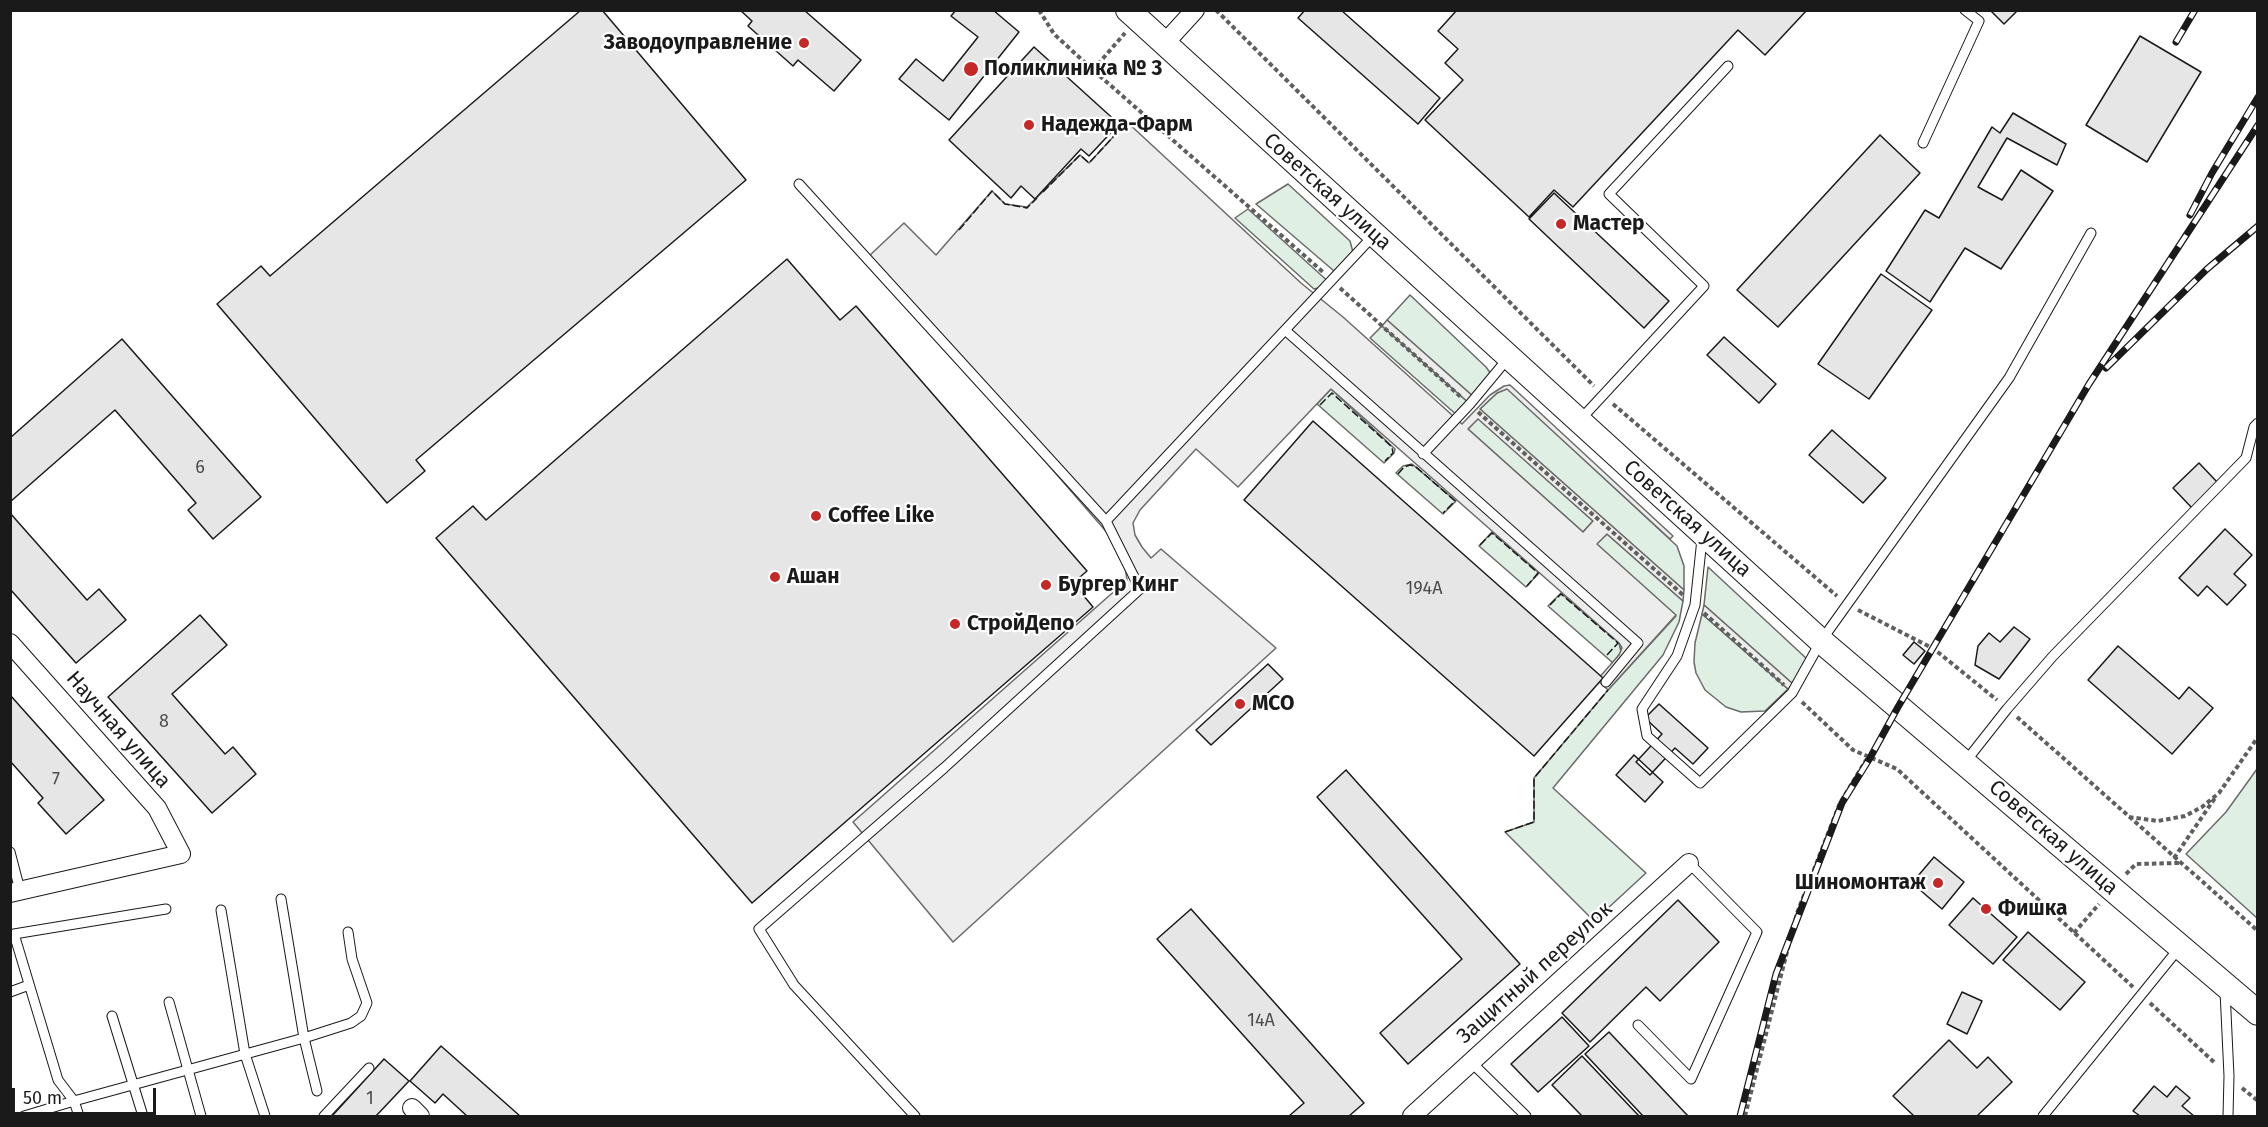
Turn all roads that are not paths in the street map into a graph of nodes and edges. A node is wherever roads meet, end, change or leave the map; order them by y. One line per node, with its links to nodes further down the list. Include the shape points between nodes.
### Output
1 (1195, 10): 4 (street)
2 (1965, 10): 6 (lane, via 1979,21)
3 (1132, 15): 4 (main road, Советская улица)
4 (1164, 44): 9 (main road, Советская улица)
5 (1728, 66): 12 (lane, via 1609,194 1704,286)
6 (1923, 143)
7 (799, 184): 15 (lane)
8 (2091, 233): 17 (lane, via 2009,378)
9 (1374, 235): 10 (lane); 11 (main road, Советская улица)
10 (1285, 330): 14 (lane); 15 (lane)
11 (1510, 357): 12 (main road, Советская улица); 14 (lane)
12 (1578, 421): 16 (main road, Советская улица)
13 (2258, 423): 20 (lane, via 2246,458 2053,656)
14 (1424, 454): 19 (lane, via 1638,643)
15 (1106, 521): 50 (lane, via 1140,589 944,768 759,929 794,985)
16 (1703, 533): 17 (main road, Советская улица); 17 (lane, via 1695,605 1677,656 1642,709 1647,736 1700,783 1792,693)
17 (1821, 641): 20 (main road, Советская улица)
18 (10, 643): 23 (street, Научная улица, via 157,808 181,855)
19 (1606, 682)
20 (1965, 763): 28 (main road, Советская улица)
21 (10, 852): 23 (lane)
22 (1689, 863): 35 (lane, via 1757,932 1690,1079); 38 (street, Защитный переулок)
23 (15, 892)
24 (281, 899): 36 (lane)
25 (166, 909): 29 (lane, via 14,934)
26 (221, 910): 37 (lane)
27 (348, 932): 36 (lane, via 366,1009 343,1027)
28 (2180, 947): 30 (main road, Советская улица); 53 (lane)
29 (29, 985): 31 (lane); 43 (lane, via 58,1080)
30 (2225, 986): 33 (main road, Советская улица); 54 (lane)
31 (10, 992)
32 (169, 1002): 40 (lane)
33 (2256, 1010)
34 (112, 1016): 41 (lane)
35 (1638, 1025)
36 (304, 1038): 37 (lane); 42 (lane)
37 (245, 1054): 40 (lane); 48 (lane)
38 (1471, 1062): 51 (street, Защитный переулок); 52 (lane)
39 (369, 1068): 49 (lane)
40 (187, 1070): 41 (lane); 47 (lane)
41 (134, 1084): 43 (lane); 46 (lane)
42 (317, 1091)
43 (74, 1101): 44 (lane); 45 (lane)
44 (24, 1116)
45 (79, 1116)
46 (143, 1116)
47 (201, 1116)
48 (264, 1116)
49 (324, 1116)
50 (915, 1116)
51 (1412, 1116)
52 (1526, 1116)
53 (2043, 1116)
54 (2228, 1116)

